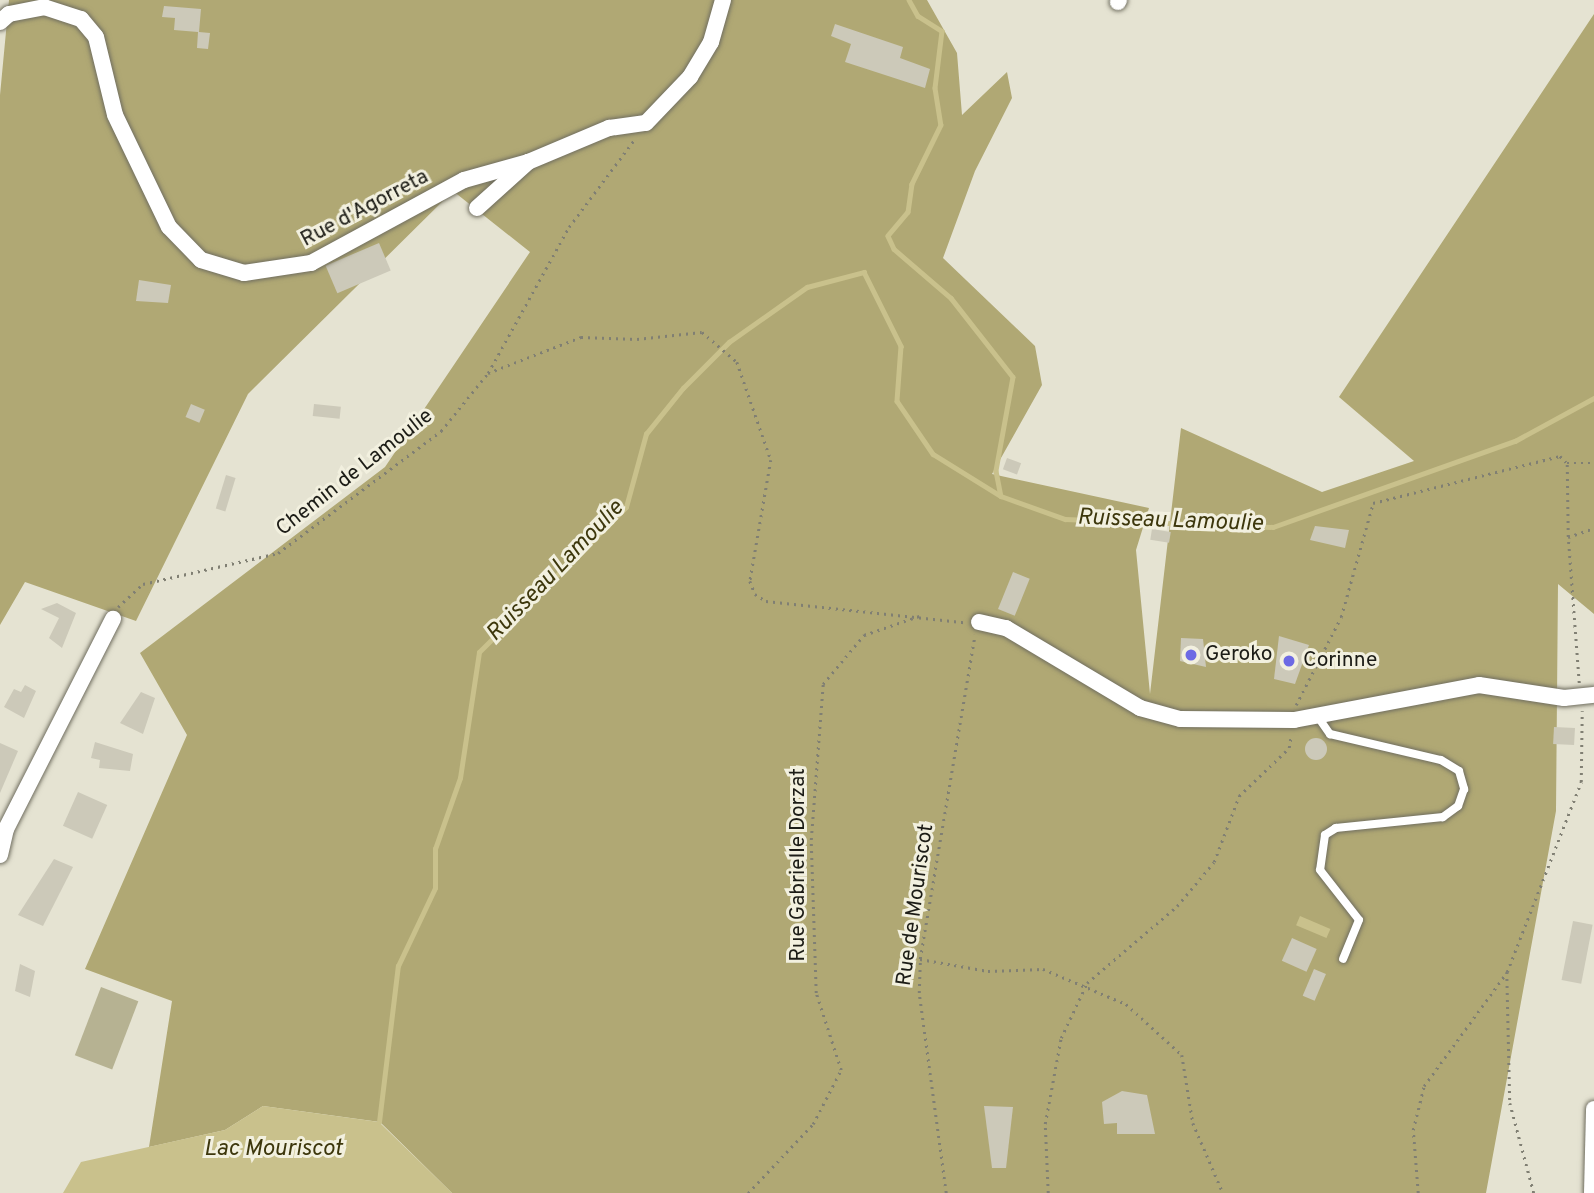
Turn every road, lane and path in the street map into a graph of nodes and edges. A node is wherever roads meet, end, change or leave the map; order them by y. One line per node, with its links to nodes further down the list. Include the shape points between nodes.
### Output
1 (723, 0): 3 (street, via 711,42 690,77)
2 (0, 22): 4 (street, Rue d'Agorreta, via 9,14 44,7 81,19 96,37 115,115 169,228 201,260 244,273 311,263 464,180)
3 (646, 123): 4 (street, Rue d'Agorreta, via 610,128); 6 (path, Chemin de Lamoulie, via 569,227)
4 (528, 162): 5 (street, Rue d'Agorreta)
5 (477, 208)
6 (488, 373): 11 (path, via 582,337 637,340 702,332 718,340 728,352 771,460 750,581 755,594 765,601); 12 (path, Chemin de Lamoulie, via 441,431 304,537 250,563 144,584 119,604)
7 (1567, 463): 8 (path); 10 (path); 16 (path, via 1560,456 1373,503 1341,617)
8 (1594, 463)
9 (1594, 528): 10 (path)
10 (1568, 537): 14 (path)
11 (925, 614): 13 (path, Rue Gabrielle Dorzat); 23 (path, Rue Gabrielle Dorzat, via 864,635 823,684 811,840 817,993 841,1070 813,1125)
12 (113, 619): 17 (street, via 6,829)
13 (979, 622): 16 (street, via 1006,628 1159,715); 18 (path, Rue de Mouriscot)
14 (1588, 697): 15 (street, via 1479,685); 20 (path, via 1581,782)
15 (1318, 717): 16 (street); 19 (lane, via 1330,734 1441,760 1459,771 1464,789 1458,806 1443,817 1336,828 1325,835 1320,870 1359,920)
16 (1294, 720): 21 (path, via 1289,748 1239,796 1214,863 1177,906)
17 (0, 855)
18 (920, 959): 21 (path, via 988,971 1043,969); 24 (path, Rue de Mouriscot, via 919,993)
19 (1343, 959)
20 (1507, 972): 27 (path, via 1424,1086 1413,1130); 28 (path, via 1510,1103)
21 (1087, 983): 25 (path, via 1061,1038 1045,1124); 26 (path, via 1126,1004 1182,1055 1193,1123)
22 (1594, 1109): 29 (street)
23 (748, 1193)
24 (946, 1193)
25 (1048, 1193)
26 (1223, 1193)
27 (1418, 1193)
28 (1534, 1193)
29 (1592, 1193)

